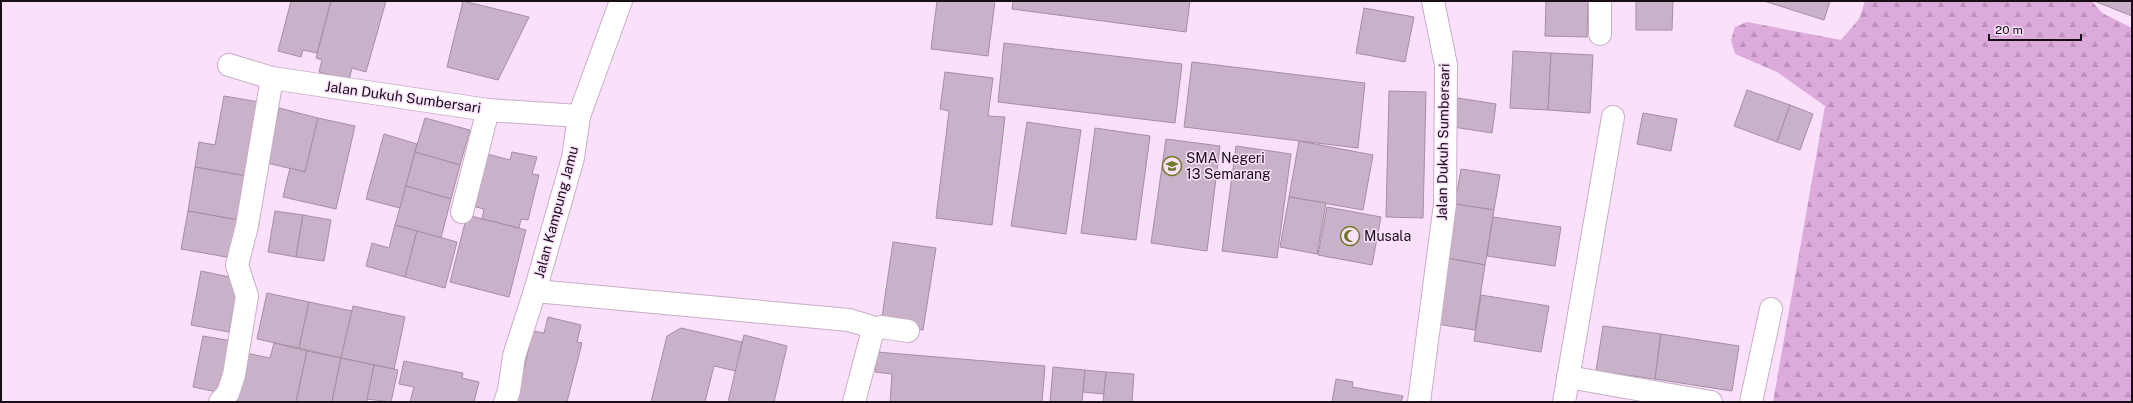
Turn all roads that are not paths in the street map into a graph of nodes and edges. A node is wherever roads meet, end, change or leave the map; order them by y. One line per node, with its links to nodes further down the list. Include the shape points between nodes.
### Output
1 (621, 1): 8 (street, Jalan Kampung Jamu)
2 (1433, 1): 19 (street, Jalan Dukuh Sumbersari, via 1446,65 1445,204)
3 (1600, 1): 4 (street)
4 (1600, 34)
5 (229, 65): 6 (street, Jalan Dukuh Sumbersari)
6 (272, 78): 7 (street, Jalan Dukuh Sumbersari); 16 (street, via 247,226 237,265 247,296 234,375 228,393)
7 (488, 110): 8 (street, Jalan Dukuh Sumbersari); 10 (street)
8 (579, 116): 11 (street, Jalan Kampung Jamu, via 573,158)
9 (1613, 117): 15 (street)
10 (462, 212)
11 (535, 291): 13 (street); 17 (street, Jalan Kampung Jamu, via 514,356)
12 (1770, 309): 22 (street)
13 (863, 324): 14 (street); 18 (street, via 873,330)
14 (908, 331)
15 (1568, 377): 20 (street); 21 (street)
16 (220, 402)
17 (505, 402)
18 (854, 402)
19 (1419, 402)
20 (1564, 402)
21 (1711, 402)
22 (1752, 402)

